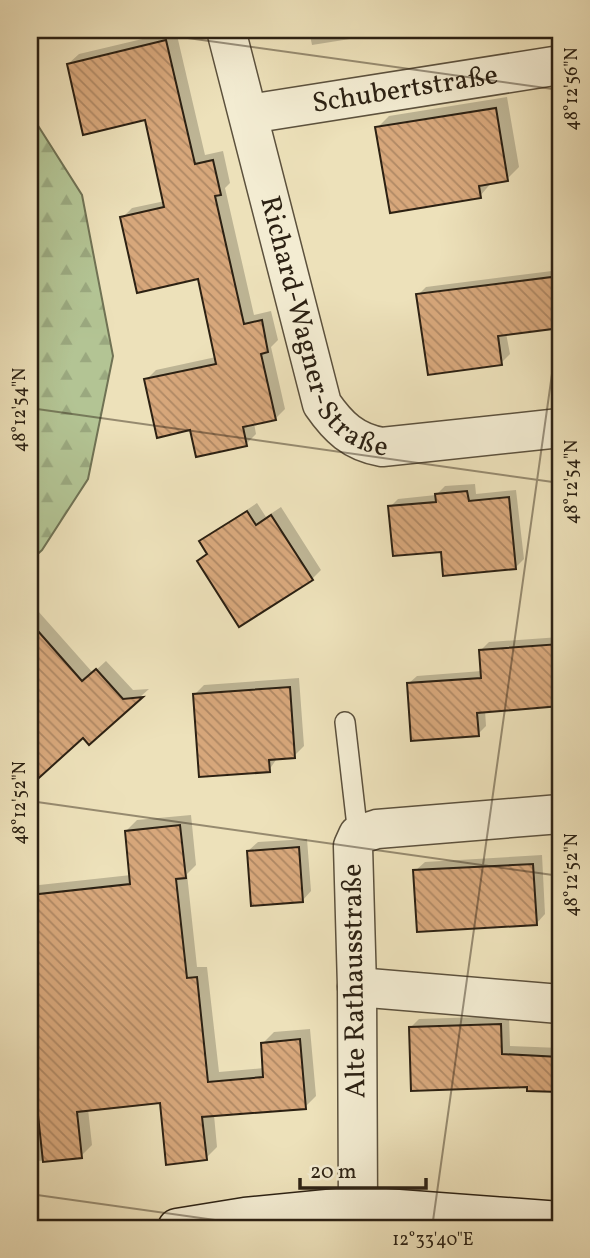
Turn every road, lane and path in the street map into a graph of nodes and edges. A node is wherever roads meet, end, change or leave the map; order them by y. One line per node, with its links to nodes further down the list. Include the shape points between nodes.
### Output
1 (226, 30): 3 (street, Richard-Wagner-Straße)
2 (560, 65): 3 (street, Schubertstraße)
3 (249, 114): 4 (street, Richard-Wagner-Straße, via 322,404 337,425 362,443 382,447)
4 (560, 428)
5 (345, 722): 7 (lane)
6 (560, 814): 7 (street, Alte Rathausstraße, via 377,829)
7 (358, 835): 8 (street, Alte Rathausstraße, via 353,846)
8 (357, 987): 9 (street); 10 (street, Alte Rathausstraße)
9 (560, 1004)
10 (358, 1206): 11 (street); 12 (street)
11 (315, 1219): 13 (street, via 245,1217)
12 (560, 1221)
13 (177, 1228)

